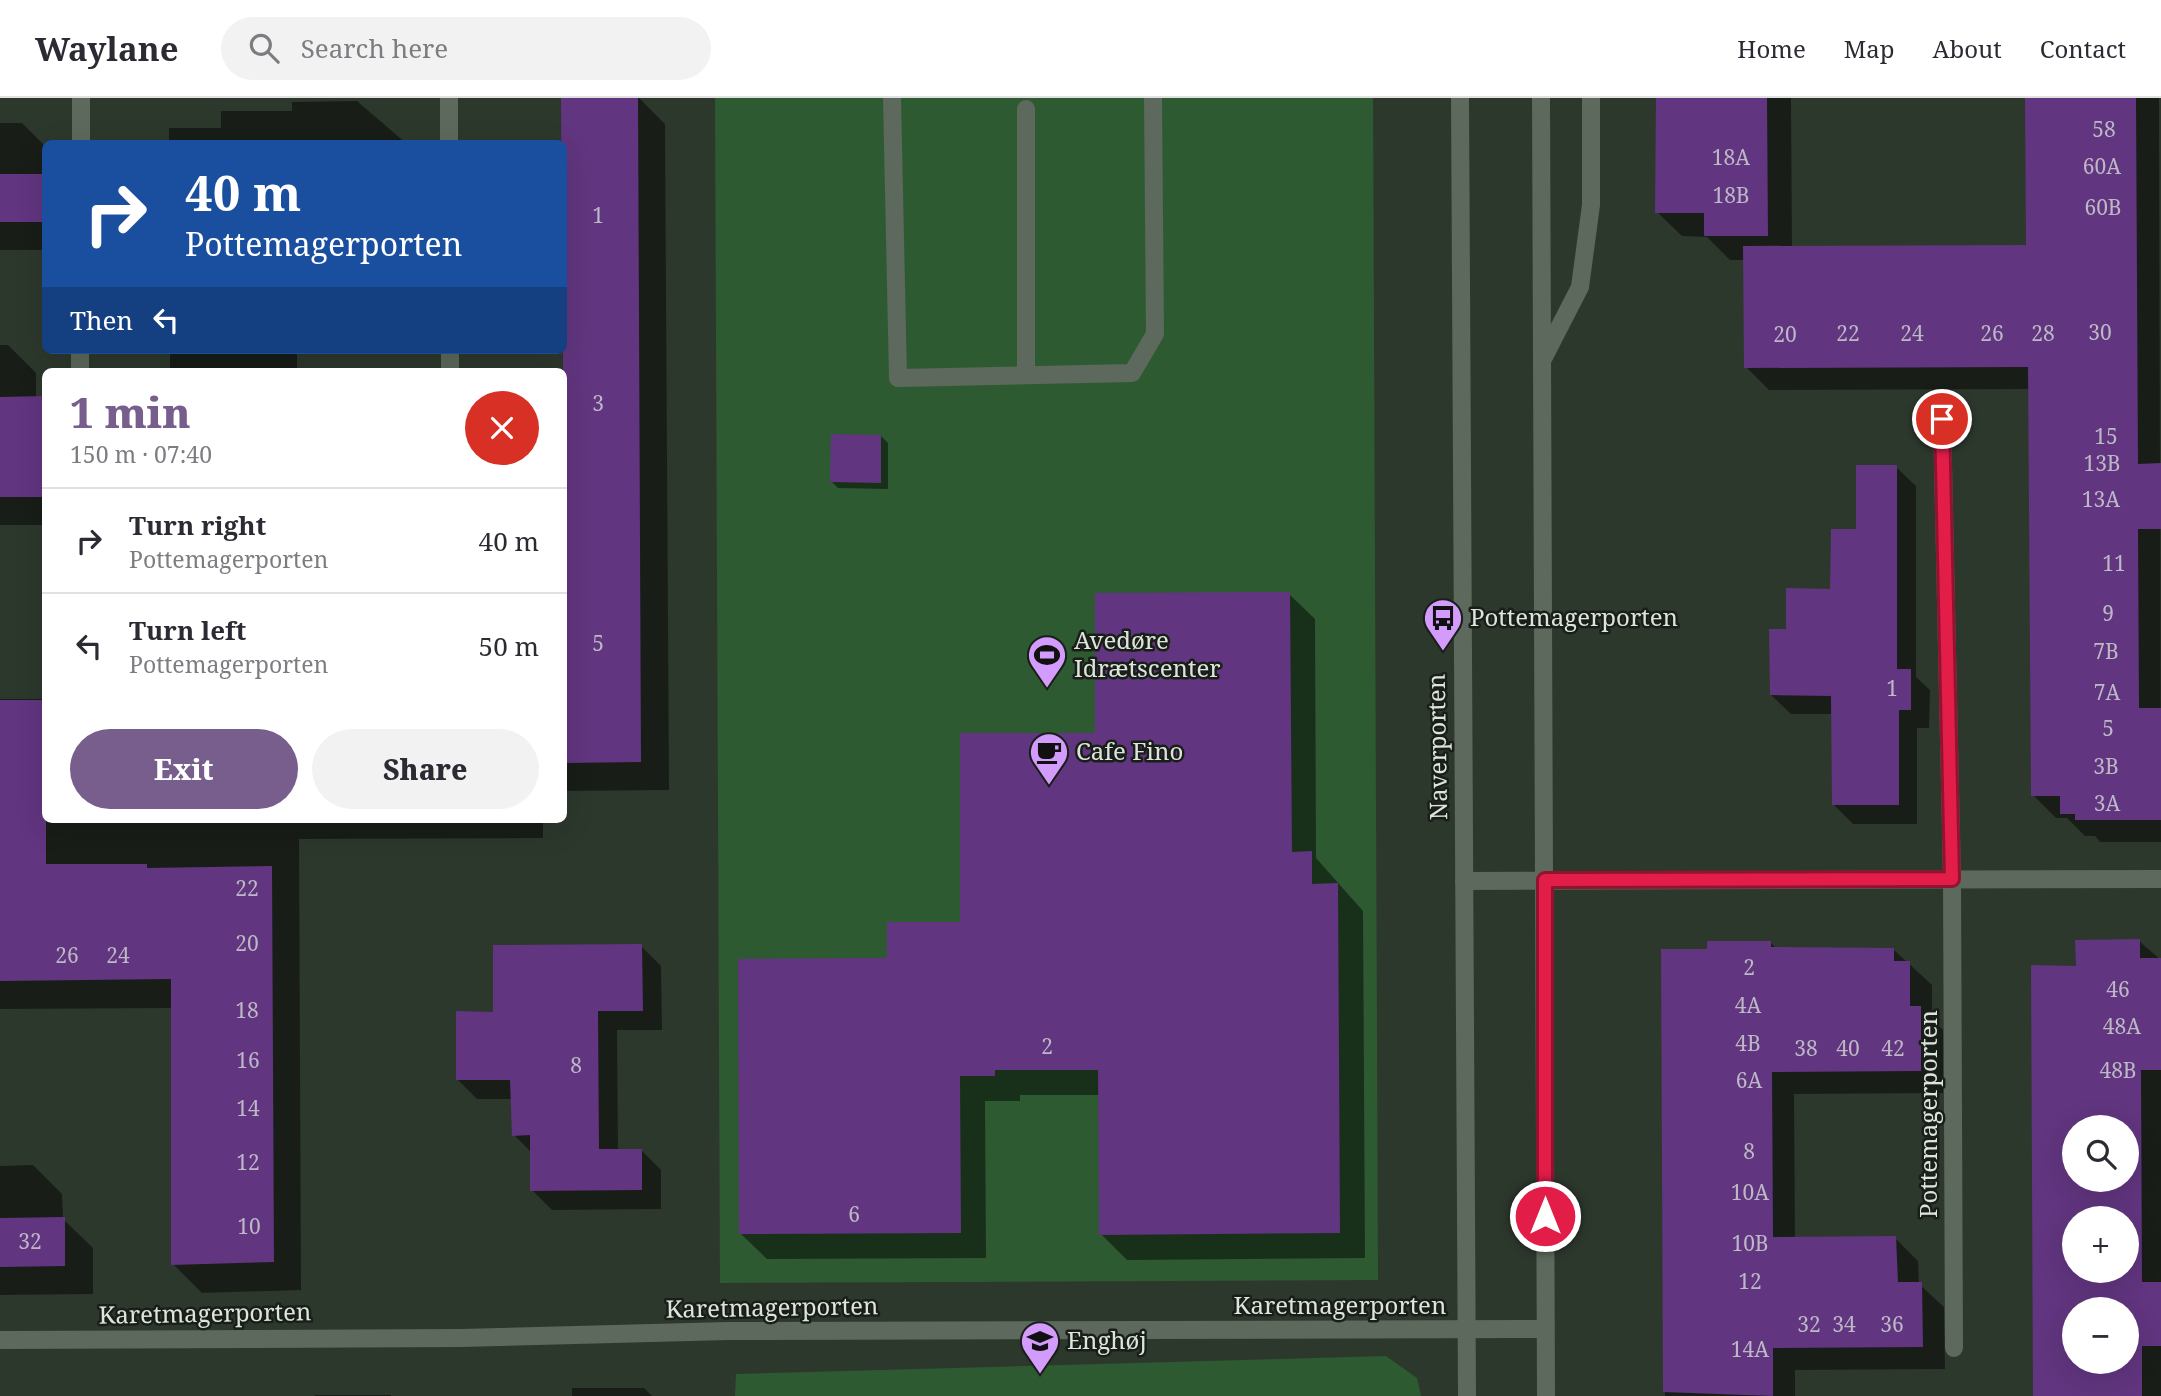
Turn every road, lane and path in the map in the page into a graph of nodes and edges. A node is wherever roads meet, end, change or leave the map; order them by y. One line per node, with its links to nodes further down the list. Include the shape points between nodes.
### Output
1 (81, 98): 9 (street)
2 (449, 98): 10 (street)
3 (892, 98): 12 (street, via 898,378)
4 (1153, 98): 12 (street, via 1155,334 1132,373)
5 (1460, 98): 17 (street, Naverporten)
6 (1541, 98): 11 (street)
7 (1591, 98): 11 (street, via 1591,205 1580,287)
8 (1026, 109): 12 (street)
9 (81, 140)
10 (449, 140)
11 (1543, 359): 16 (street)
12 (1026, 375)
13 (1942, 419): 15 (street, Pottemagerporten)
14 (2161, 878): 15 (street)
15 (1952, 879): 16 (street); 21 (street, Pottemagerporten)
16 (1545, 880): 17 (street); 18 (street)
17 (1464, 881): 19 (street, Naverporten)
18 (1545, 1328): 19 (street, Karetmagerporten); 23 (street)
19 (1467, 1330): 20 (street, Karetmagerporten, via 728,1331 461,1338); 22 (street, Naverporten)
20 (0, 1340)
21 (1954, 1348)
22 (1467, 1396)
23 (1546, 1396)

